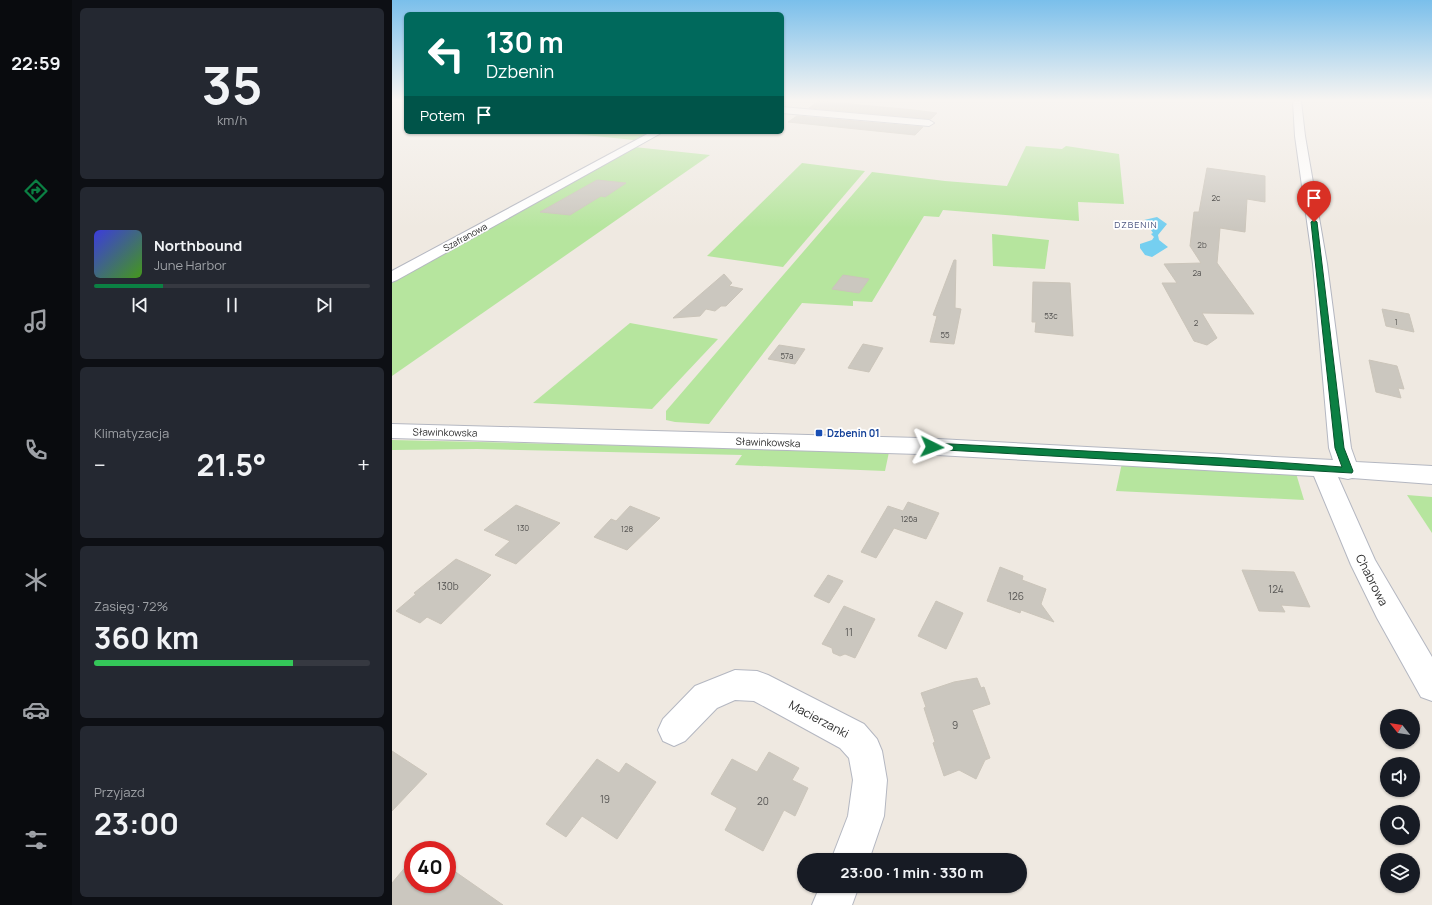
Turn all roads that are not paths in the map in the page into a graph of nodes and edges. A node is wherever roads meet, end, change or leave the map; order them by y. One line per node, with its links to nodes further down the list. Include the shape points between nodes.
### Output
1 (637, 143): 3 (street, Szafranowa)
2 (1301, 143): 5 (street, via 1320,264 1340,448)
3 (392, 276)
4 (392, 431): 5 (street, Sławinkowska, via 919,446 1221,461)
5 (1336, 470): 6 (street, Sławinkowska); 7 (street, Chabrowa, via 1364,565)
6 (1432, 476)
7 (1432, 686)
8 (674, 730): 9 (street, Macierzanki, via 706,697 735,685 757,686 852,736 865,751 870,780 866,816)
9 (853, 853)
10 (837, 893): 11 (street)
11 (832, 905)

